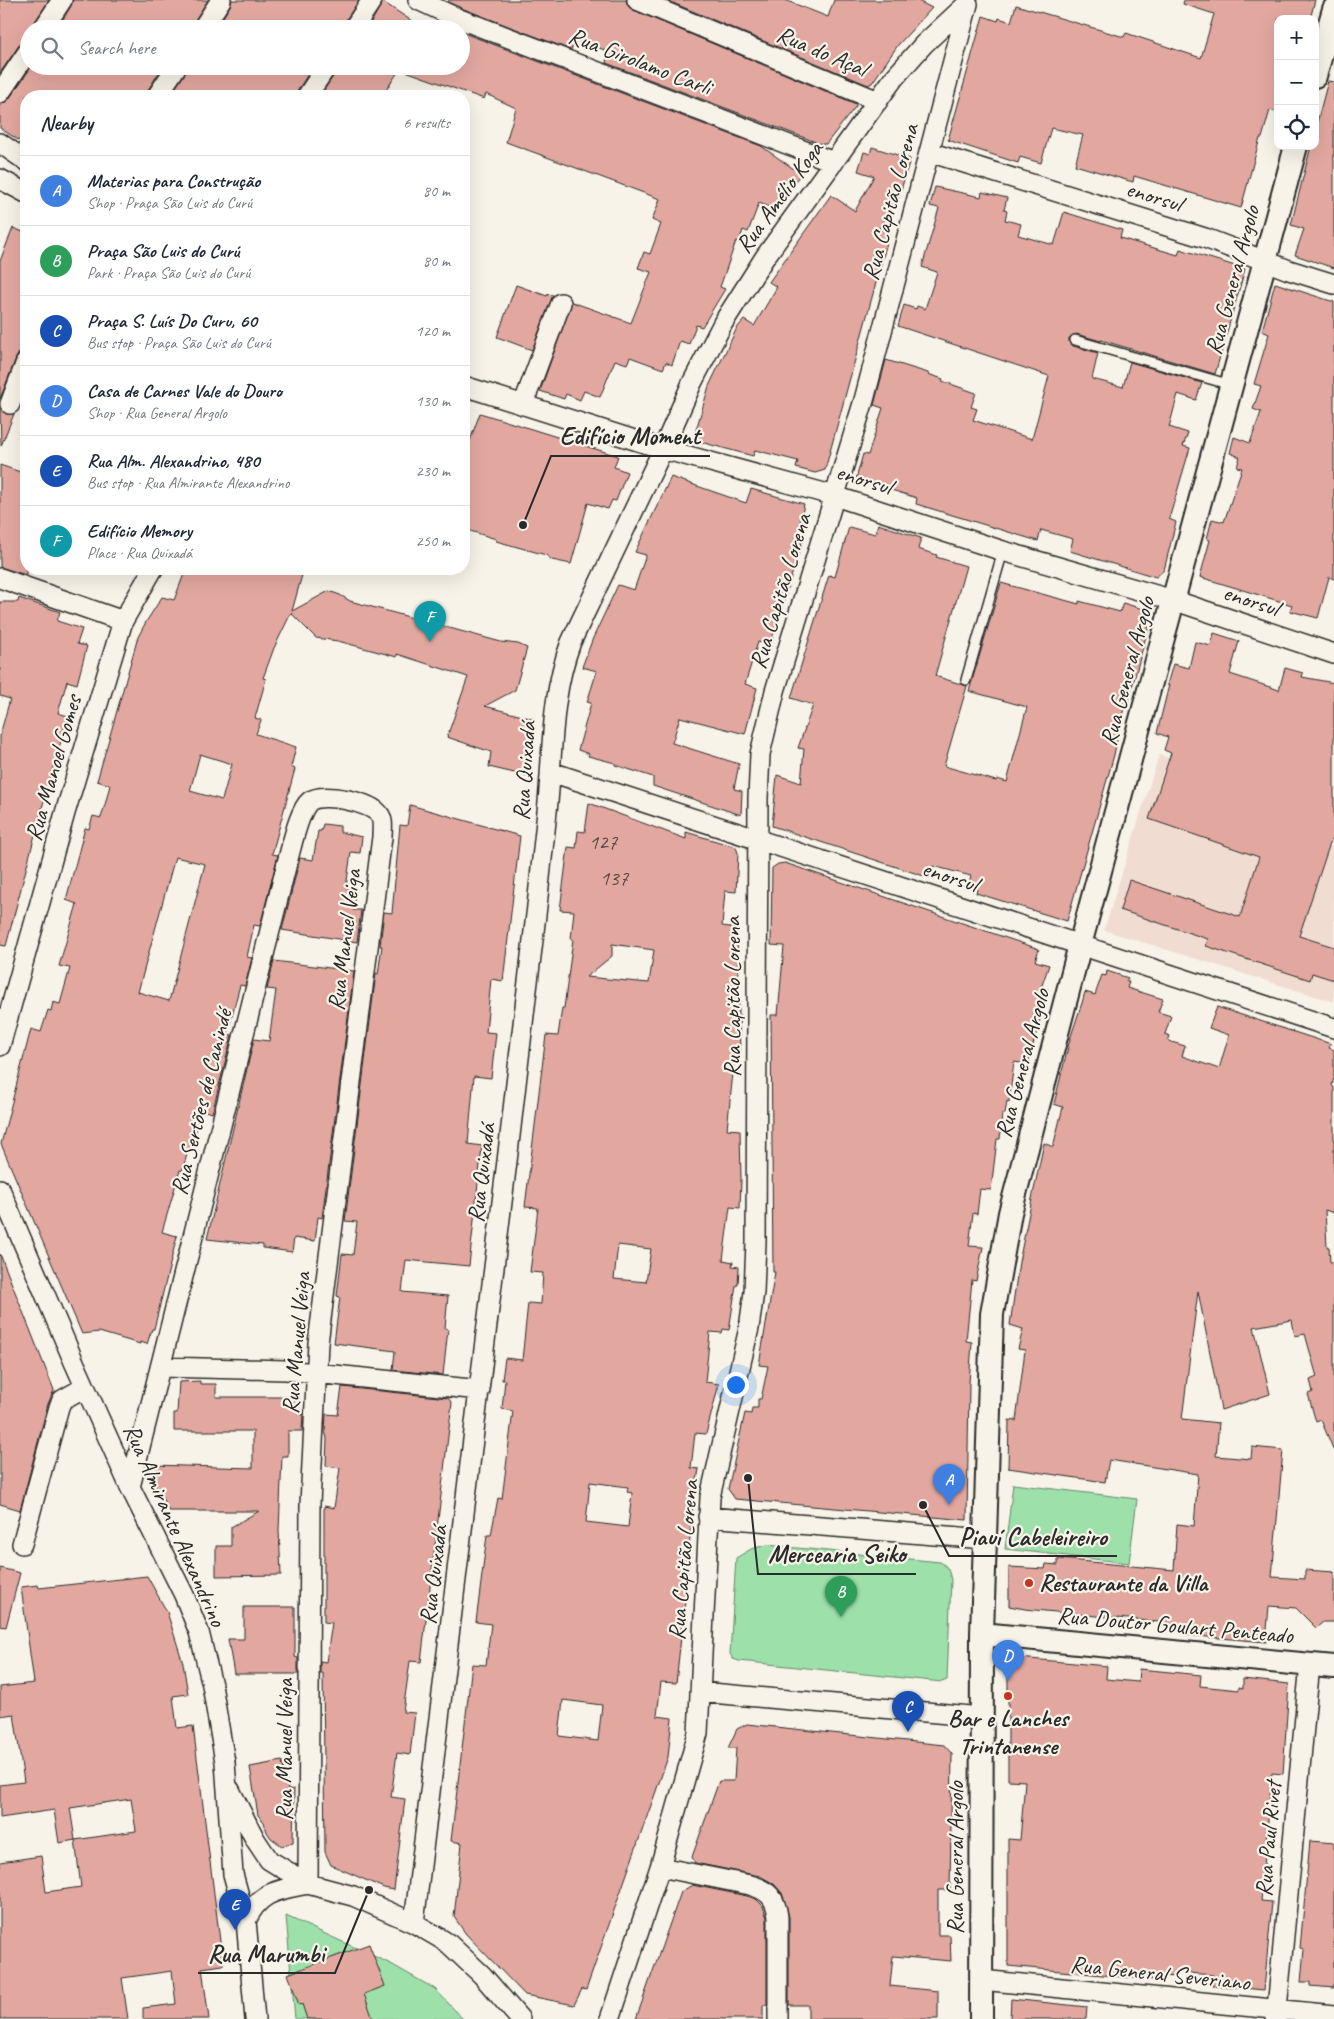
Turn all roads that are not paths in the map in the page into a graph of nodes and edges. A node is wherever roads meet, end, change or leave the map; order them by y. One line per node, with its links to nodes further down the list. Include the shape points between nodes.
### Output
1 (62, 0): 8 (street)
2 (221, 0): 9 (street)
3 (372, 0): 10 (street)
4 (637, 0): 18 (street, Rua do Açal)
5 (426, 2): 23 (street, Rua Girolamo Carli)
6 (970, 2): 18 (street, Rua Amélio Koga, via 924,44); 21 (street, Rua Capitão Lorena)
7 (1334, 9): 11 (street)
8 (49, 20)
9 (208, 20)
10 (359, 20)
11 (1319, 62)
12 (20, 63): 17 (street)
13 (171, 75): 15 (street)
14 (322, 75): 16 (street)
15 (161, 90)
16 (311, 90)
17 (0, 93)
18 (878, 101): 23 (street, Rua Amélio Koga)
19 (0, 143): 22 (street)
20 (1295, 150): 26 (street, Rua General Argolo)
21 (930, 152): 26 (street, enorsul, via 1205,238); 36 (street, Rua Capitão Lorena)
22 (20, 157)
23 (834, 162): 35 (street, Rua Amélio Koga, via 723,323)
24 (0, 179): 25 (street)
25 (20, 190)
26 (1264, 260): 27 (street, enorsul); 31 (street, Rua General Argolo)
27 (1334, 284)
28 (561, 303): 34 (street)
29 (1075, 340): 31 (lane)
30 (20, 378): 33 (street)
31 (1230, 385): 40 (street, Rua General Argolo)
32 (470, 388): 34 (street, enorsul)
33 (10, 404)
34 (523, 405): 35 (street, enorsul)
35 (663, 448): 36 (street, enorsul); 44 (street, Rua Quixadá, via 561,669 554,704)
36 (835, 496): 37 (street, enorsul); 46 (street, Rua Capitão Lorena, via 775,690 760,754)
37 (1003, 551): 40 (street, enorsul); 43 (lane)
38 (150, 575): 41 (street, Rua Manoel Gomes)
39 (0, 578): 41 (street)
40 (1173, 600): 42 (street, enorsul); 47 (street, Rua General Argolo)
41 (123, 621): 49 (street, Rua Manoel Gomes, via 65,812)
42 (1334, 654)
43 (966, 680)
44 (550, 772): 46 (street, enorsul); 54 (street, Rua Quixadá)
45 (378, 812): 51 (street, Rua Sertões de Canindé, via 361,804 318,797 308,802 302,813); 52 (street, Rua Manuel Veiga, via 383,824 382,837)
46 (758, 840): 47 (street, enorsul); 56 (street, Rua Capitão Lorena, via 754,1292)
47 (1080, 945): 48 (street, enorsul); 57 (street, Rua General Argolo, via 1010,1213 992,1314)
48 (1334, 1028)
49 (0, 1046)
50 (0, 1189): 53 (street, Rua Almirante Alexandrino)
51 (161, 1367): 52 (street); 55 (street, Rua Sertões de Canindé)
52 (317, 1372): 54 (street); 66 (street, Rua Manuel Veiga, via 310,1504)
53 (86, 1387): 55 (street, Rua Almirante Alexandrino); 58 (street, via 62,1400 59,1407)
54 (480, 1390): 68 (street, Rua Quixadá)
55 (130, 1487): 64 (street, Rua Almirante Alexandrino, via 199,1632 212,1686)
56 (708, 1517): 57 (street); 62 (street, Rua Capitão Lorena)
57 (985, 1539): 59 (street, Rua General Argolo)
58 (22, 1544)
59 (982, 1634): 60 (street, Rua Doutor Goulart Penteado); 63 (street, Rua General Argolo)
60 (1310, 1664): 61 (street, Rua Doutor Goulart Penteado); 71 (street, Rua Paul Rivet)
61 (1334, 1666)
62 (700, 1692): 63 (street); 65 (street, Rua Capitão Lorena, via 695,1747)
63 (982, 1717): 69 (street, Rua General Argolo)
64 (227, 1785): 66 (street, via 269,1860); 67 (street, Rua Almirante Alexandrino, via 234,1874)
65 (660, 1867): 70 (street, Rua Capitão Lorena); 77 (street, via 750,1885 772,1896 778,1917)
66 (308, 1884): 67 (street, via 280,1889 263,1898 252,1907); 68 (street, via 353,1896)
67 (246, 1921): 73 (street, Rua Almirante Alexandrino)
68 (414, 1923): 74 (street, via 449,1944 482,1975)
69 (981, 1980): 71 (street, Rua General Severiano); 78 (street, Rua General Argolo)
70 (615, 2001): 75 (street, Rua Capitão Lorena); 76 (street, Rua Capitão Lorena)
71 (1277, 2014): 72 (street, Rua General Severiano)
72 (1334, 2015)
73 (255, 2019)
74 (520, 2019)
75 (597, 2019)
76 (610, 2019)
77 (778, 2019)
78 (981, 2019)

